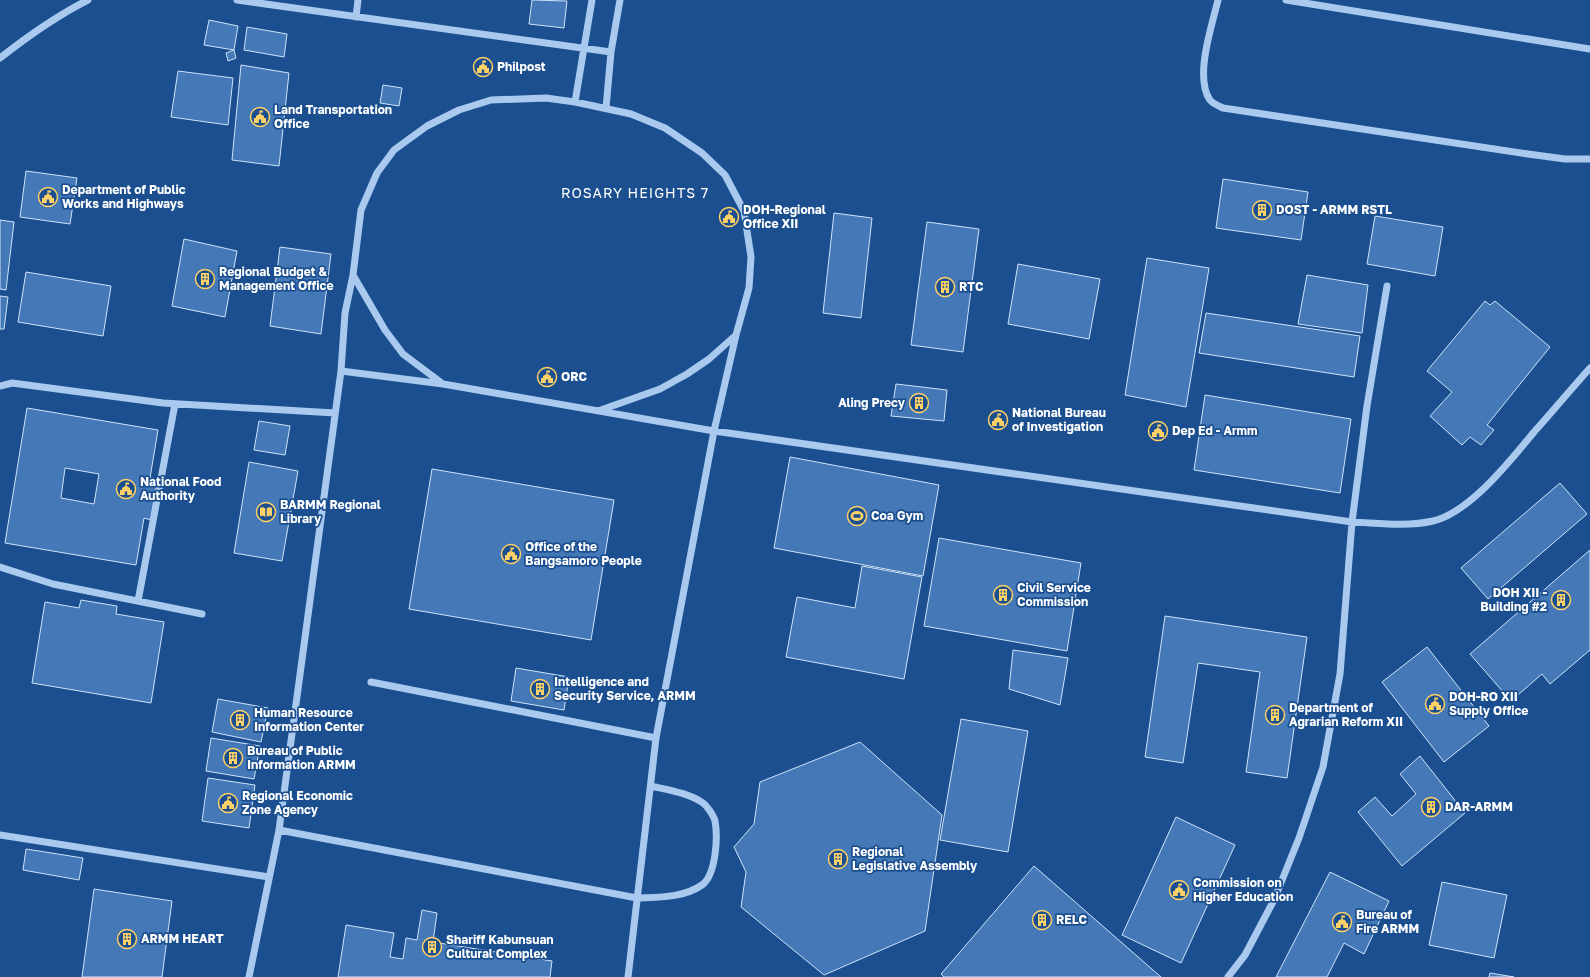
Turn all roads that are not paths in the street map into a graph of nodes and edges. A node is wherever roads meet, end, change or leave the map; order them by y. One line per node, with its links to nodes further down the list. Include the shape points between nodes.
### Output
1 (88, 0): 12 (street, via 27,37)
2 (237, 0): 8 (street)
3 (358, 0): 8 (street)
4 (592, 0): 9 (street)
5 (620, 0): 11 (street)
6 (1218, 0): 15 (street, via 1206,52 1203,81 1211,102 1223,108 1536,155)
7 (1286, 0): 10 (street)
8 (356, 17): 9 (street)
9 (584, 48): 11 (street); 13 (street)
10 (1590, 48)
11 (611, 52): 14 (street)
12 (0, 58)
13 (575, 102): 14 (street); 16 (street, via 546,98 491,100 459,110 427,126 394,150 377,173 361,210)
14 (606, 108): 18 (street, via 631,114 665,128 702,153 725,175 744,211 751,257 749,288)
15 (1590, 160)
16 (352, 275): 20 (street, via 344,313); 21 (street, via 385,330 403,354)
17 (1387, 286): 27 (street, via 1367,406)
18 (736, 335): 24 (street, via 709,359 660,389); 26 (street)
19 (1590, 368): 27 (street, via 1494,480 1451,514 1434,521 1406,524)
20 (341, 371): 21 (street); 25 (street)
21 (443, 384): 24 (street)
22 (0, 386): 23 (street, via 12,383)
23 (175, 404): 25 (street); 29 (street)
24 (596, 411): 26 (street)
25 (335, 413): 34 (street)
26 (714, 431): 27 (street); 32 (street)
27 (1352, 522): 40 (street, via 1340,674 1323,768 1274,900 1244,955)
28 (0, 567): 29 (street, via 53,584)
29 (138, 601): 30 (street)
30 (202, 614)
31 (371, 682): 32 (street)
32 (656, 738): 33 (street)
33 (651, 786): 37 (street); 37 (street, via 686,795 704,804 715,820 716,839 712,869 703,884 685,894)
34 (279, 830): 36 (street); 37 (street)
35 (0, 835): 36 (street)
36 (269, 877): 38 (street)
37 (637, 898): 39 (street)
38 (249, 977)
39 (628, 977)
40 (1228, 977)

